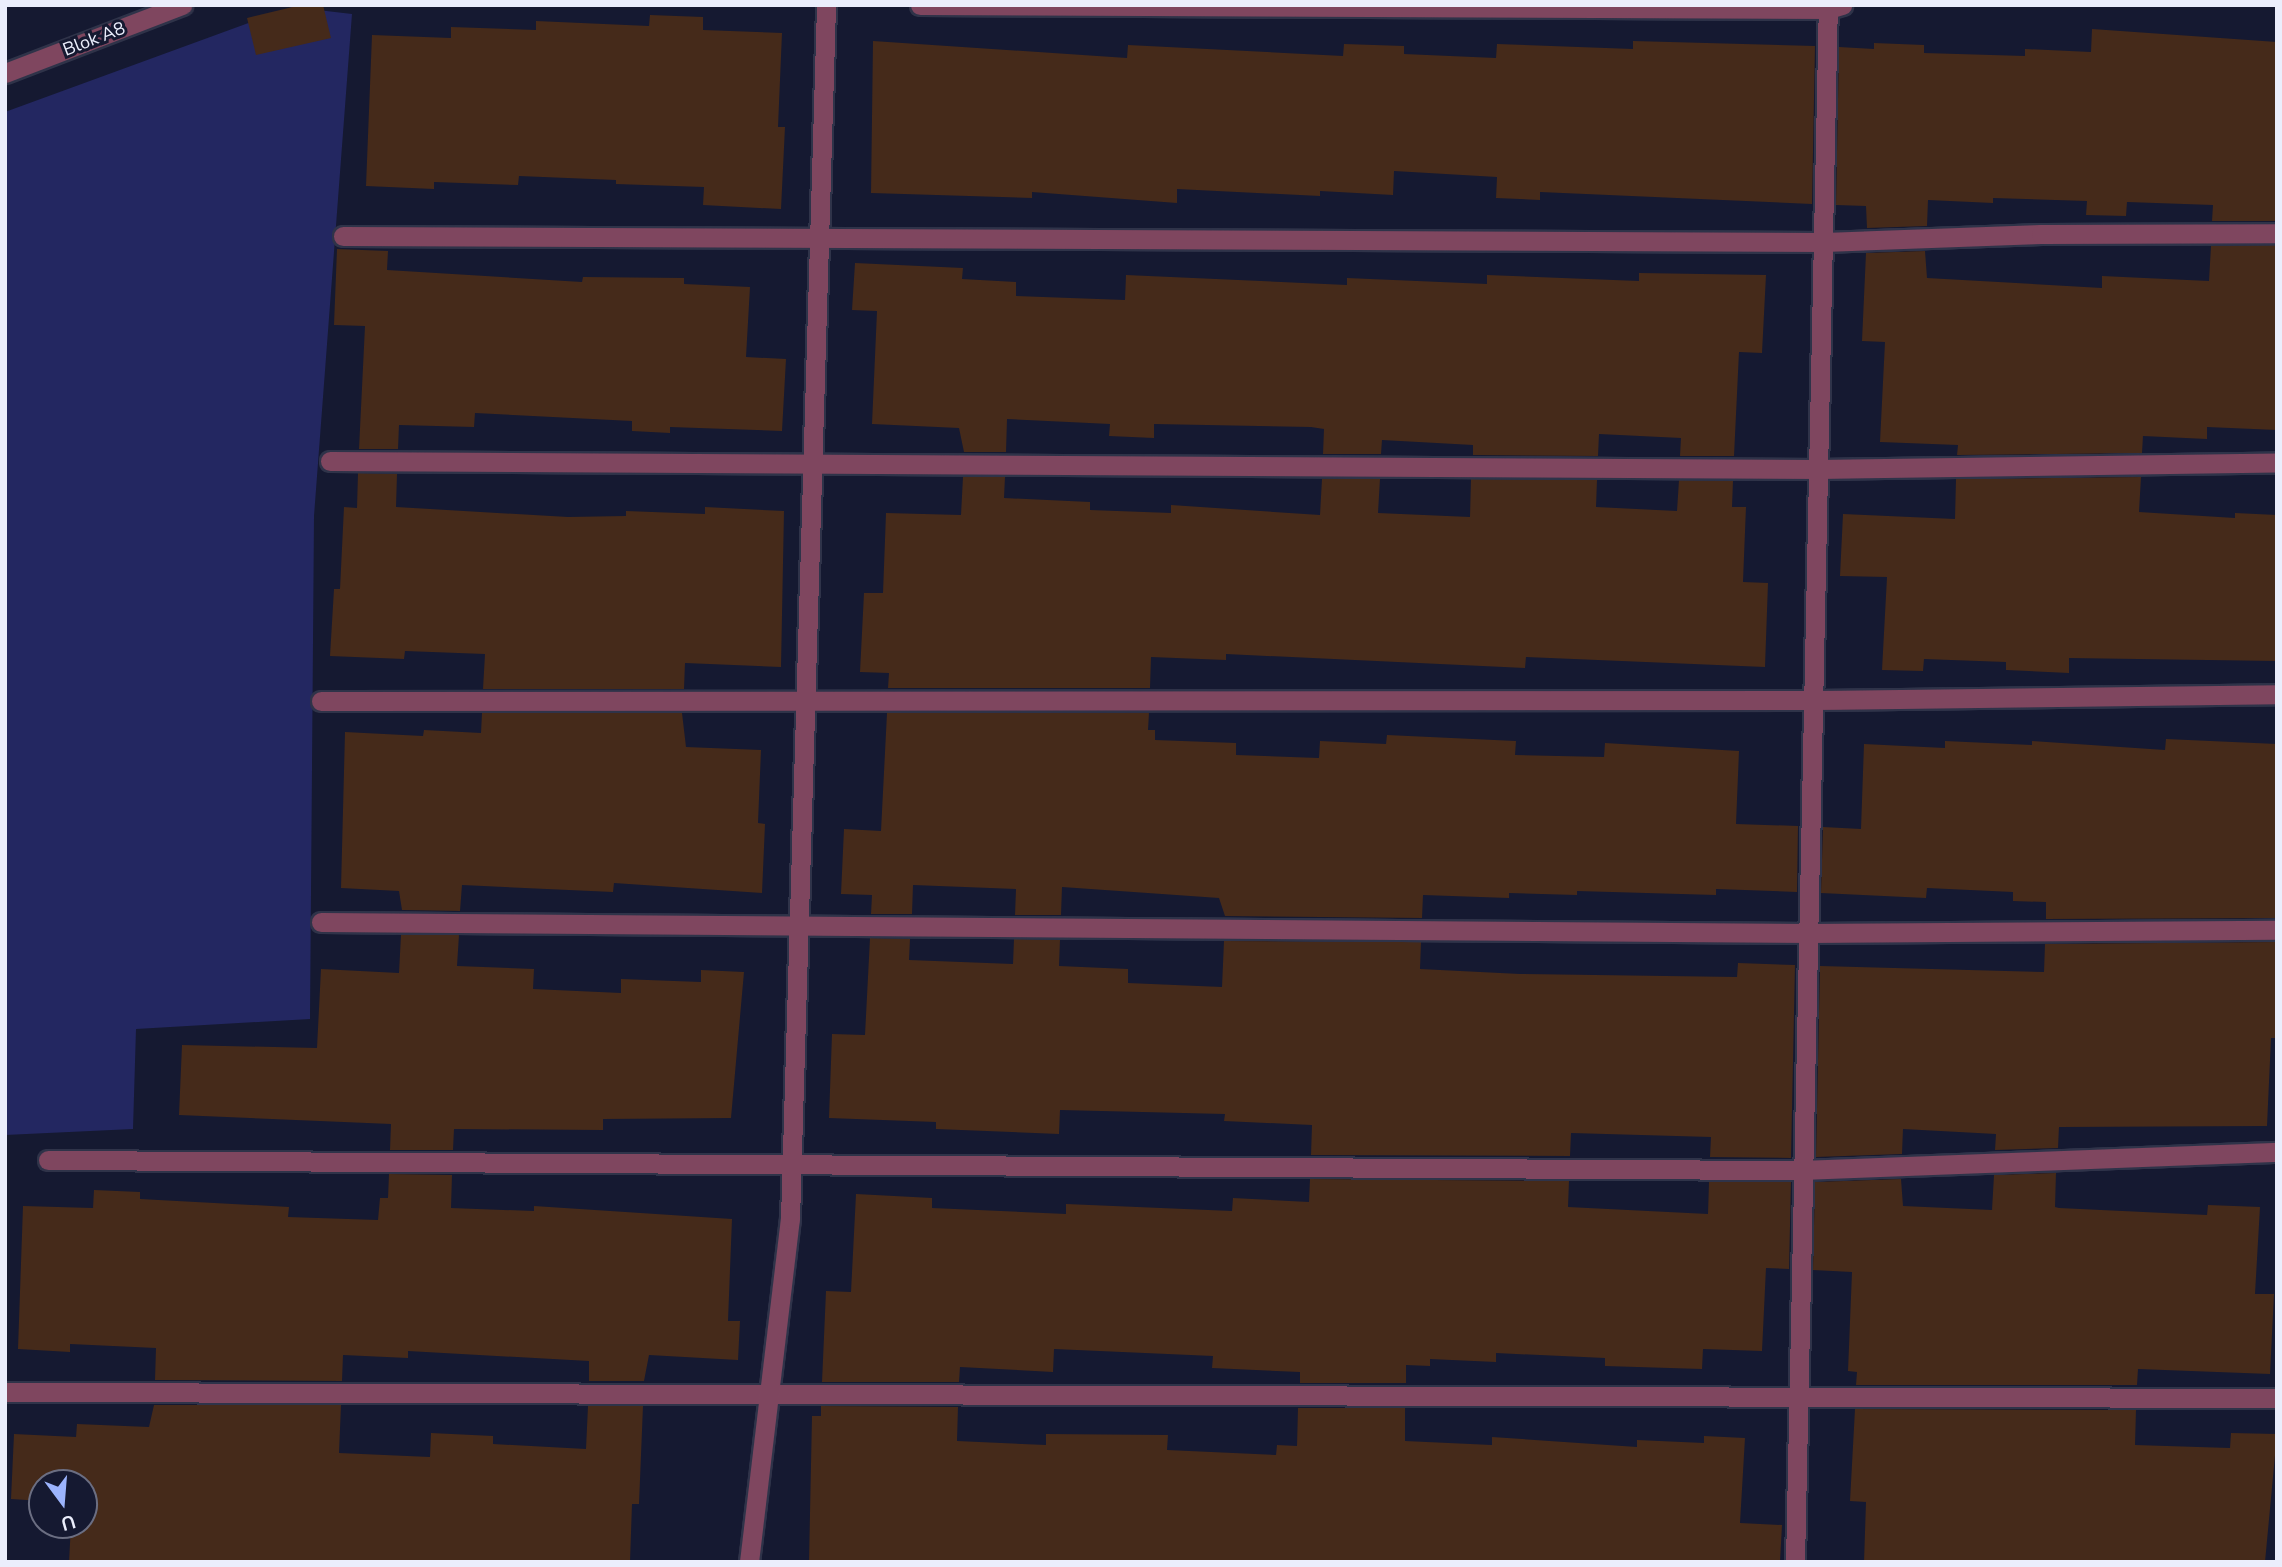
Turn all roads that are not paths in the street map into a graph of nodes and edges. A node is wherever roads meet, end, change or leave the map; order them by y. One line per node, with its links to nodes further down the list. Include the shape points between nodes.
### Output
1 (182, 5): 5 (street, Blok A8)
2 (826, 5): 8 (street)
3 (920, 5): 4 (street)
4 (1833, 6): 9 (street)
5 (5, 73)
6 (2277, 233): 9 (street, via 2041,234)
7 (343, 236): 8 (street)
8 (820, 238): 9 (street); 12 (street)
9 (1824, 242): 13 (street)
10 (330, 461): 12 (street)
11 (2277, 463): 13 (street)
12 (814, 464): 13 (street); 17 (street)
13 (1819, 469): 15 (street)
14 (2277, 694): 15 (street)
15 (1814, 700): 17 (street); 21 (street)
16 (321, 701): 17 (street)
17 (807, 701): 19 (street)
18 (321, 922): 19 (street)
19 (800, 925): 21 (street); 24 (street)
20 (2277, 930): 21 (street)
21 (1809, 933): 25 (street)
22 (2277, 1152): 25 (street)
23 (48, 1160): 24 (street)
24 (792, 1164): 25 (street); 27 (street)
25 (1804, 1170): 28 (street)
26 (5, 1392): 27 (street)
27 (769, 1394): 28 (street); 30 (street)
28 (1798, 1398): 29 (street); 31 (street)
29 (2277, 1398)
30 (749, 1562)
31 (1795, 1562)

